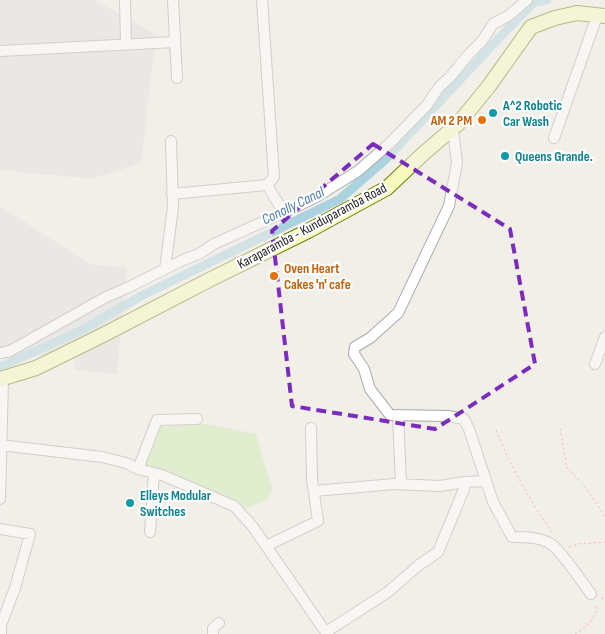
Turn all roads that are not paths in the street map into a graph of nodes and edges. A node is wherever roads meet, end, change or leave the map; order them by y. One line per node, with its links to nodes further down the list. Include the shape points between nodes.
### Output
1 (125, 0): 7 (street)
2 (173, 0): 6 (street)
3 (262, 0): 13 (street, via 274,177)
4 (527, 0): 15 (street, via 493,24 427,105 389,144 358,171)
5 (601, 16): 10 (main road, Karaparamba - Kunduparamba Road, via 577,13 531,27); 11 (street)
6 (175, 42): 7 (street); 9 (street)
7 (126, 44): 8 (street)
8 (0, 51)
9 (176, 78)
10 (453, 130): 20 (main road, Karaparamba - Kunduparamba Road, via 387,188 95,340 36,368); 21 (street, via 457,163 449,206 398,313 355,347 354,354 364,369 370,389 390,415)
11 (554, 138)
12 (171, 141): 14 (street)
13 (267, 184): 14 (street); 15 (street)
14 (172, 194): 16 (street)
15 (284, 213): 16 (street)
16 (165, 270): 18 (street, via 106,297 10,351)
17 (605, 337): 19 (street)
18 (0, 353)
19 (595, 364)
20 (1, 379): 24 (street)
21 (398, 415): 27 (street, via 464,419); 29 (street)
22 (197, 419): 25 (street, via 158,420)
23 (312, 428): 30 (street)
24 (0, 445): 25 (street, via 102,457); 31 (street)
25 (138, 469): 26 (street)
26 (154, 473): 33 (street); 34 (street, via 234,506)
27 (486, 481): 28 (street); 35 (street, via 512,537 550,544)
28 (464, 482): 29 (street, via 440,486); 37 (street, via 438,552 388,592)
29 (401, 484): 30 (street)
30 (314, 491): 34 (street, via 318,521)
31 (0, 499)
32 (0, 529): 38 (street, via 30,534 1,625)
33 (150, 532)
34 (266, 546): 37 (street)
35 (591, 594)
36 (219, 623): 39 (street, via 213,628)
37 (326, 633)
38 (1, 634)
39 (213, 634)

